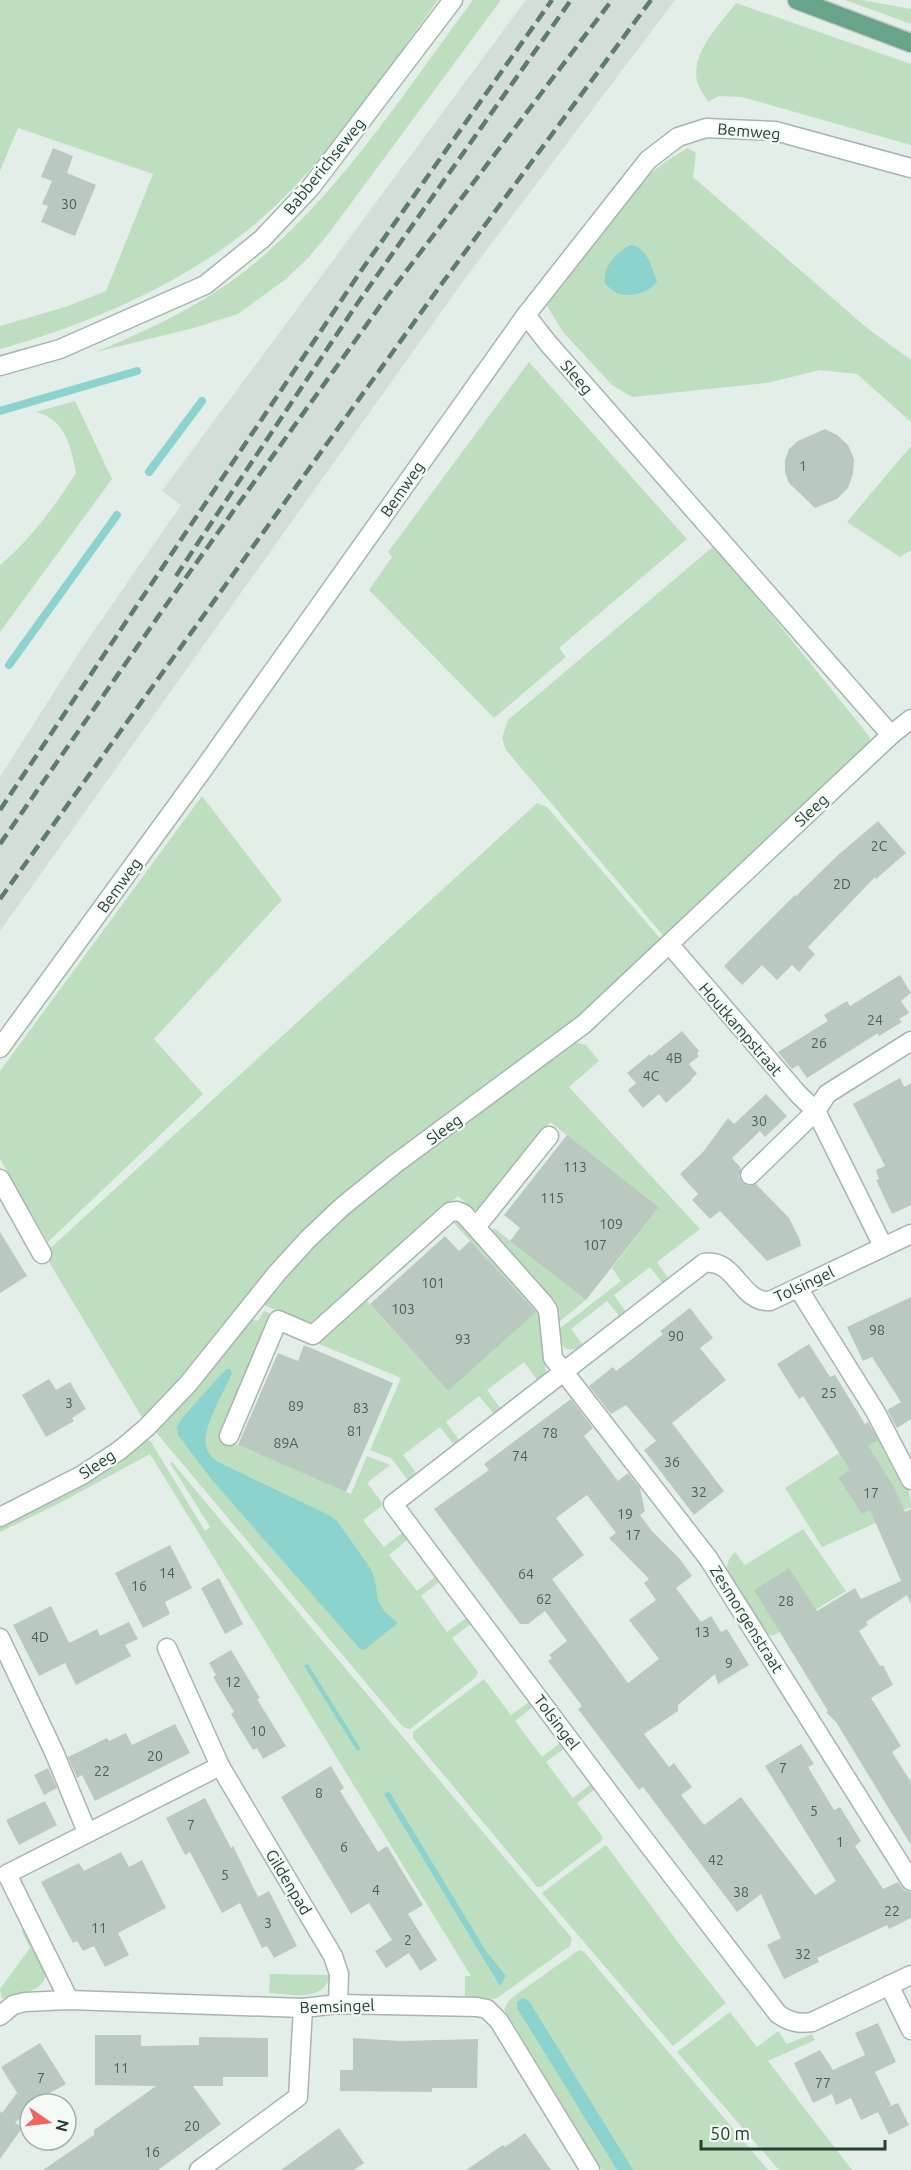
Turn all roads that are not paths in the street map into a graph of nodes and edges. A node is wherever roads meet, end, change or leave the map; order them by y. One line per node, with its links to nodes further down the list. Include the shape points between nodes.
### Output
1 (453, 0): 6 (street, Babberichseweg, via 311,188 262,239 205,285 60,349)
2 (806, 3): 3 (main road)
3 (911, 44)
4 (911, 168): 5 (street, Bemweg, via 775,131 706,128 678,137 648,160)
5 (526, 315): 8 (street, Sleeg); 11 (street, Bemweg)
6 (0, 366)
7 (911, 719): 8 (street, Sleeg)
8 (891, 735): 9 (street, Sleeg)
9 (669, 944): 12 (street, Houtkampstraat); 24 (street, Sleeg, via 584,1024 395,1164 329,1219 277,1273 188,1384 146,1428 82,1475)
10 (911, 1041): 12 (street, via 827,1094)
11 (0, 1048)
12 (816, 1111): 14 (street); 18 (street, Houtkampstraat)
13 (549, 1136): 16 (street)
14 (750, 1175)
15 (0, 1179): 19 (street)
16 (476, 1227): 21 (street, via 548,1310 551,1351); 22 (street, via 464,1214 450,1212 313,1335 278,1320)
17 (911, 1234): 18 (street, Tolsingel)
18 (883, 1246): 20 (street, Tolsingel)
19 (42, 1254)
20 (798, 1288): 21 (street, Tolsingel, via 761,1302 721,1264 704,1263); 23 (street, via 875,1411)
21 (563, 1372): 29 (street, Zesmorgenstraat, via 708,1558); 31 (street, Tolsingel, via 393,1504 778,2014 799,2024 812,2022)
22 (229, 1436)
23 (911, 1480)
24 (0, 1517)
25 (0, 1638): 28 (street)
26 (167, 1648): 27 (street, Gildenpad)
27 (220, 1766): 28 (street); 33 (street, Gildenpad, via 333,1956 339,1974)
28 (87, 1832): 32 (street, via 7,1874)
29 (911, 1881)
30 (911, 1975): 31 (street, Tolsingel)
31 (889, 1985): 36 (street)
32 (69, 2000): 34 (street, Bemsingel); 35 (street, Bemsingel, via 25,2002 13,2005)
33 (338, 2004): 34 (street, Bemsingel); 38 (street, Bemsingel, via 487,2009 499,2021)
34 (303, 2008): 37 (street, via 300,2092 295,2102)
35 (0, 2016)
36 (911, 2030)
37 (199, 2170)
38 (590, 2170)

